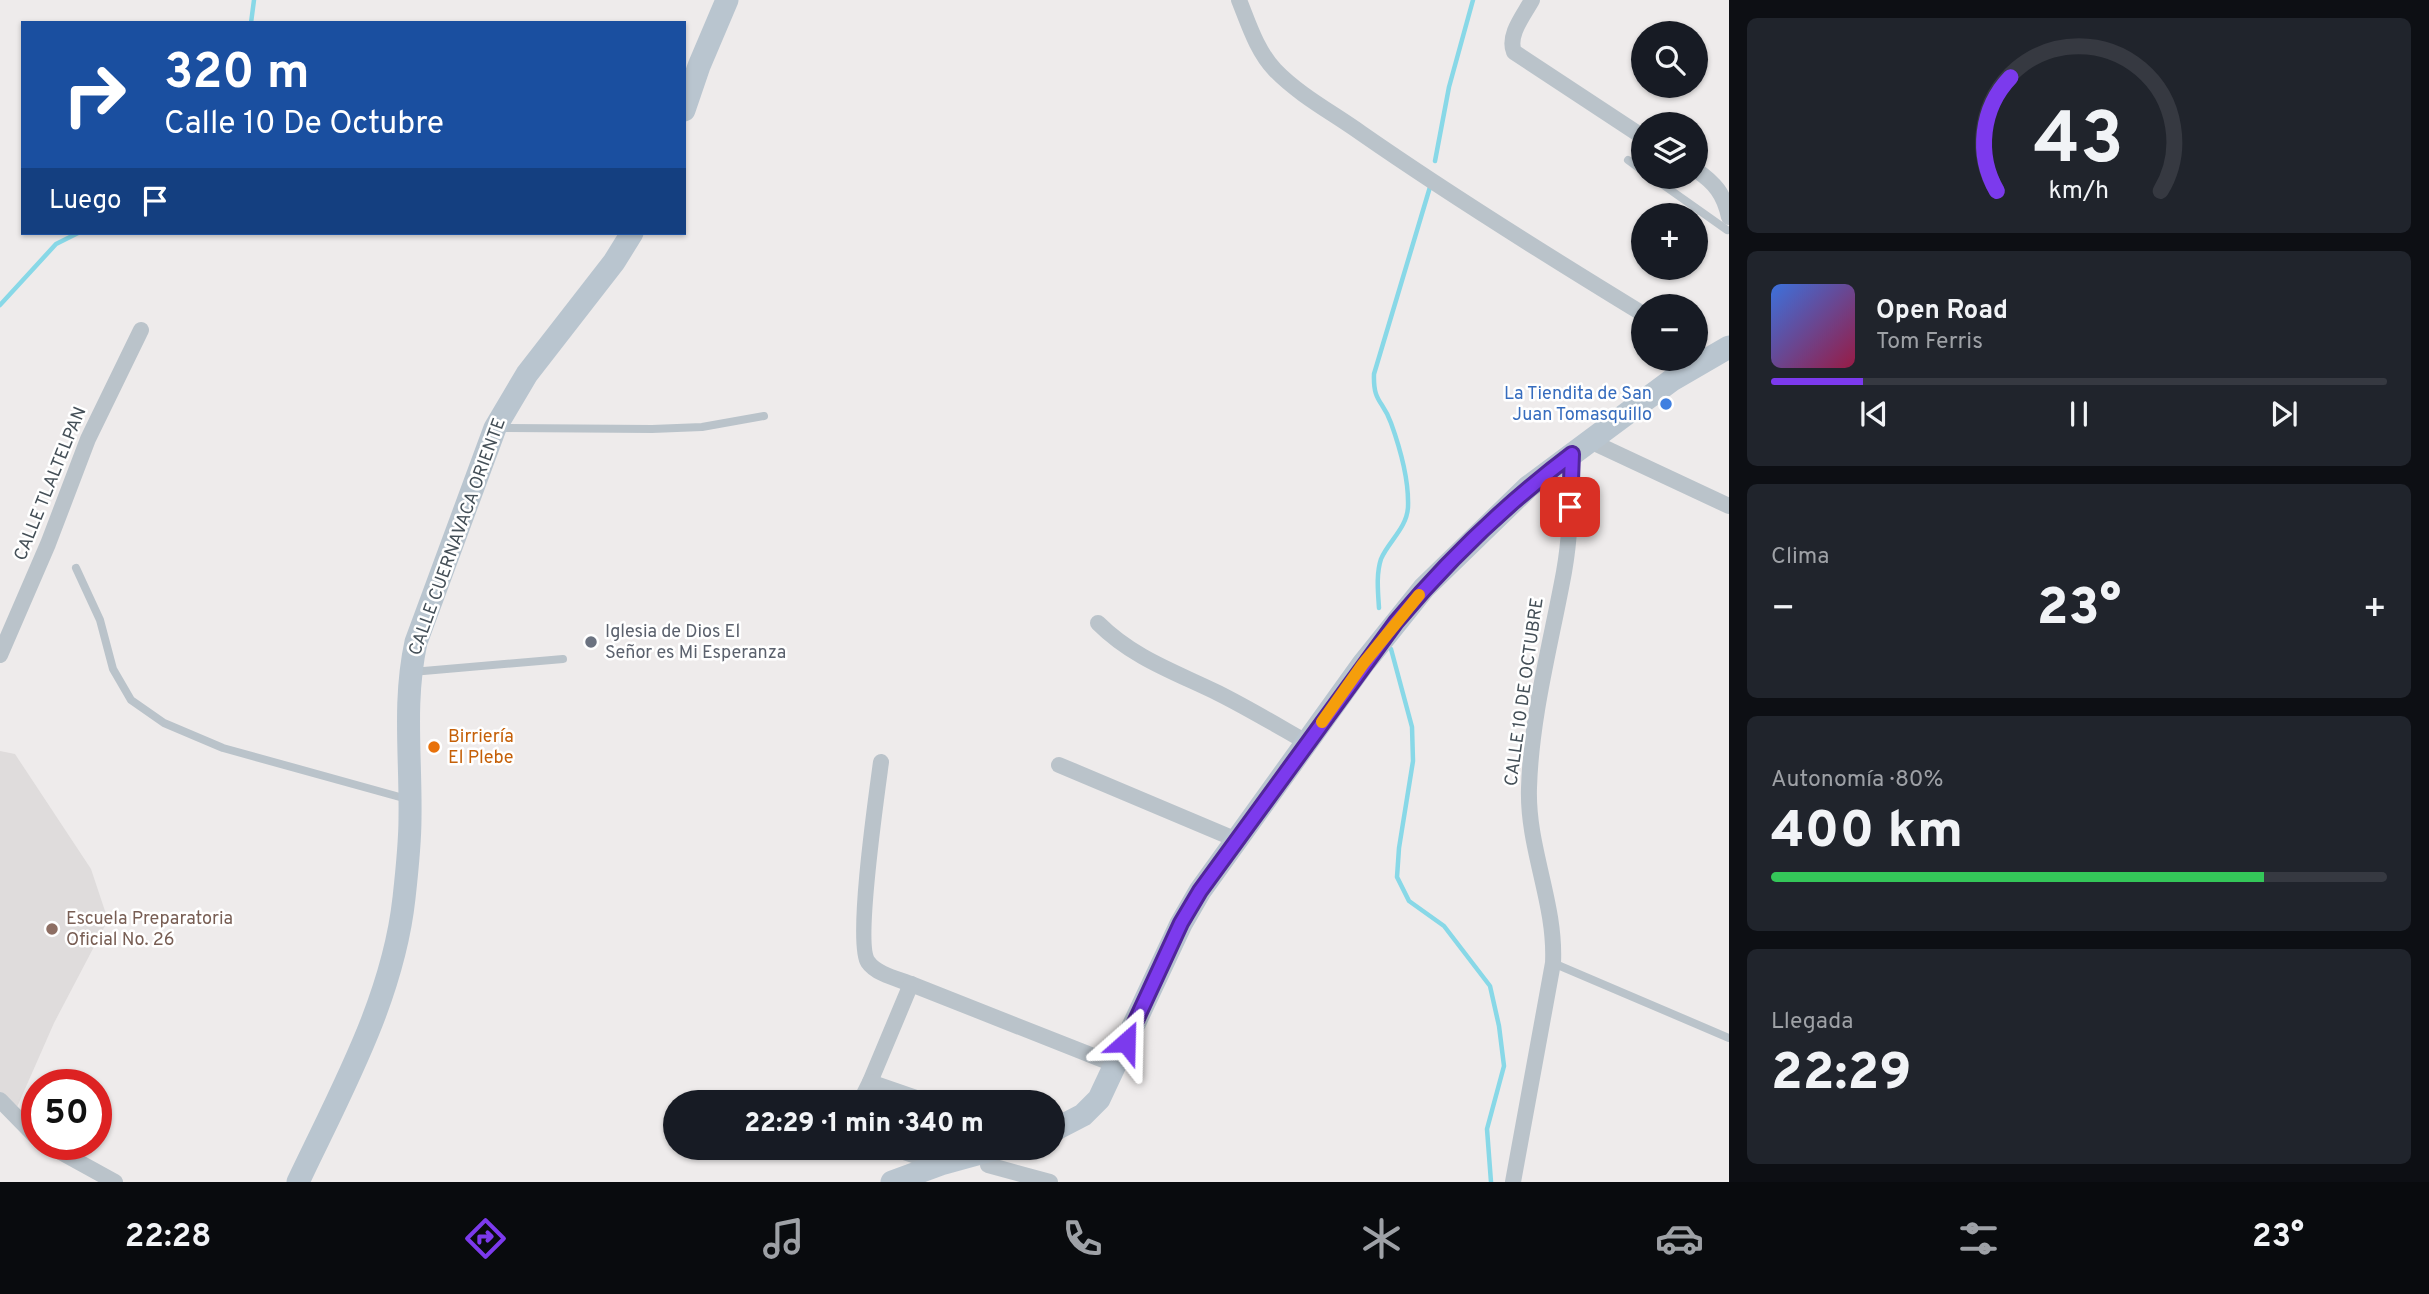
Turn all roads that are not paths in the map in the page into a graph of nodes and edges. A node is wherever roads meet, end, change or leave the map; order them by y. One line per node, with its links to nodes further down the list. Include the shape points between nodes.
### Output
1 (727, 0): 4 (main road)
2 (1239, 0): 12 (street, via 1254,38 1276,72 1386,150)
3 (1532, 0): 5 (street, via 1513,36 1514,52)
4 (686, 104)
5 (1631, 129)
6 (1628, 160): 7 (lane)
7 (1631, 162)
8 (1708, 178): 10 (street, via 1721,191)
9 (1671, 189): 10 (lane)
10 (1728, 224)
11 (631, 235): 16 (main road, CALLE CUERNAVACA ORIENTE, via 527,374)
12 (1631, 306)
13 (141, 330): 21 (street, CALLE TLALTELPAN, via 88,439)
14 (1712, 350): 17 (main road)
15 (764, 416): 16 (lane, via 702,427)
16 (495, 428): 23 (main road, CALLE CUERNAVACA ORIENTE, via 416,642)
17 (1581, 448): 18 (street); 24 (main road, via 1528,487 1424,588); 29 (street, CALLE 10 DE OCTUBRE, via 1529,790 1533,840 1553,929)
18 (1729, 506)
19 (76, 568): 27 (lane, via 100,620 113,669 131,700 164,723 223,748)
20 (1098, 624): 24 (street, via 1133,653)
21 (0, 655)
22 (564, 659): 23 (lane)
23 (409, 673): 27 (main road, CALLE CUERNAVACA ORIENTE)
24 (1308, 743): 28 (main road)
25 (881, 762): 30 (street, via 867,872 864,955 871,965)
26 (1059, 765): 28 (street)
27 (410, 800): 46 (main road, CALLE CUERNAVACA ORIENTE, via 400,926 377,1012)
28 (1237, 840): 32 (main road, via 1181,923)
29 (1553, 963): 31 (lane); 50 (street, CALLE 10 DE OCTUBRE)
30 (911, 984): 32 (street); 33 (street)
31 (1729, 1038)
32 (1115, 1065): 38 (main road, via 1098,1099 1083,1115)
33 (870, 1082): 34 (street); 35 (street)
34 (866, 1090)
35 (893, 1090)
36 (0, 1100): 37 (street)
37 (21, 1122)
38 (1065, 1124)
39 (75, 1160): 45 (street)
40 (928, 1160): 44 (street)
41 (963, 1160): 44 (main road)
42 (991, 1160): 48 (street)
43 (1002, 1160): 49 (street)
44 (940, 1164): 47 (main road)
45 (115, 1182)
46 (298, 1182)
47 (892, 1182)
48 (989, 1182)
49 (1050, 1182)
50 (1513, 1182)

